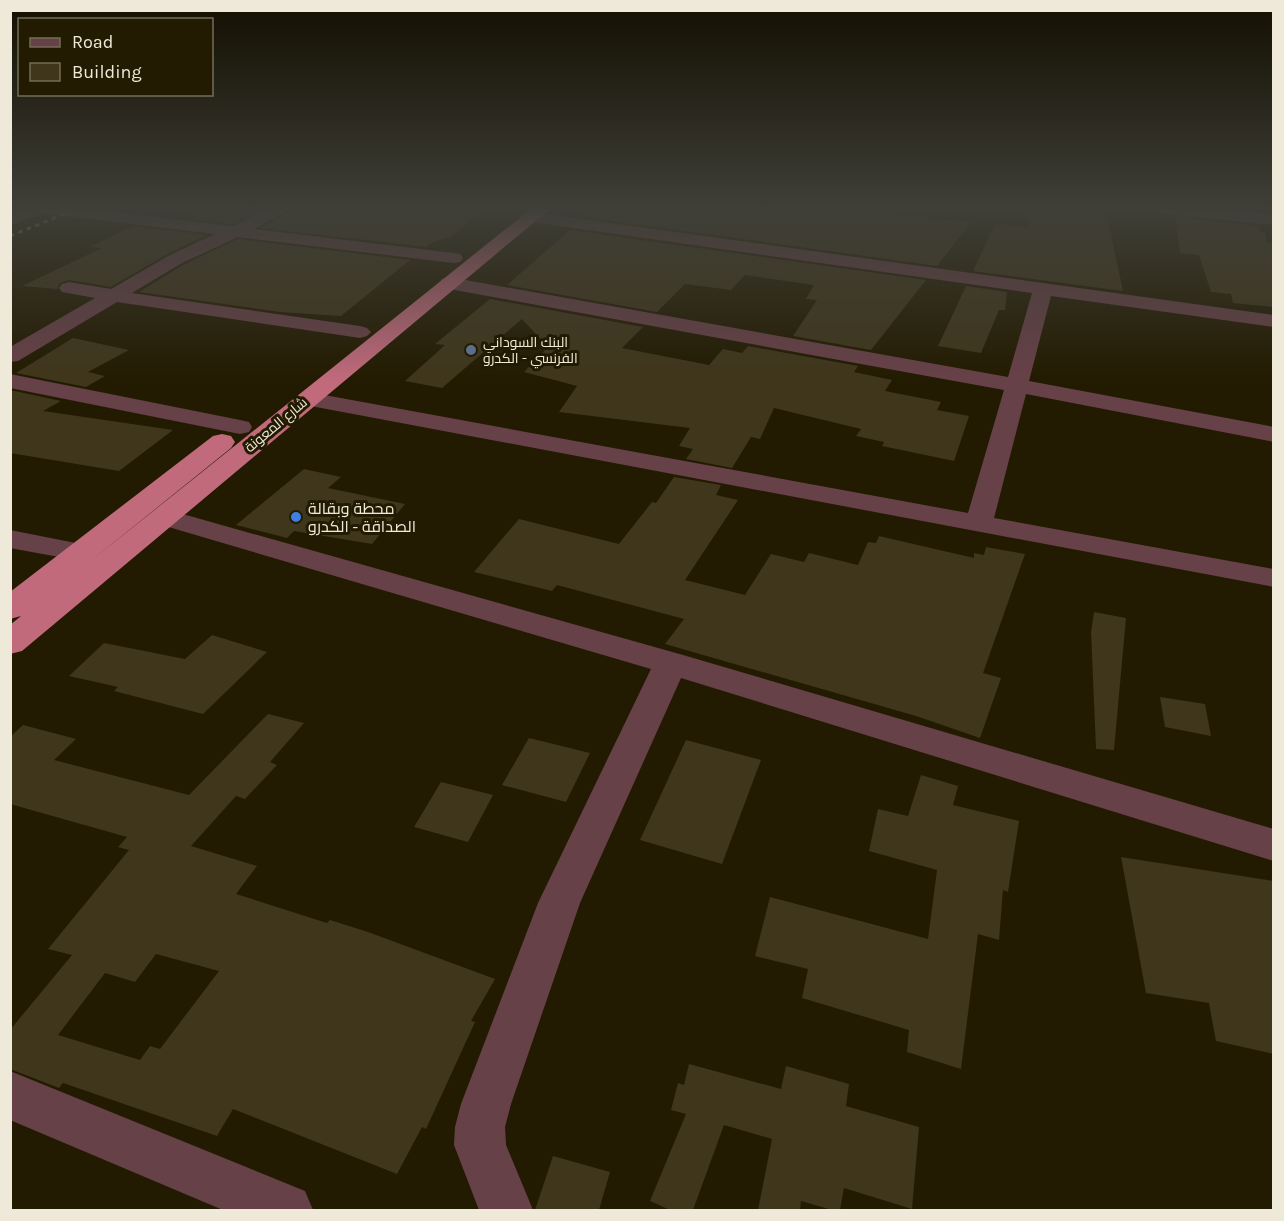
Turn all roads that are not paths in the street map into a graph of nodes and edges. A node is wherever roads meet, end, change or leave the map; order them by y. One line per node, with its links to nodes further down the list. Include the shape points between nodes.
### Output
1 (166, 265): 8 (street)
2 (445, 265): 10 (highway, شارع المعونة)
3 (470, 265): 5 (highway, شارع المعونة)
4 (881, 265): 7 (street)
5 (449, 284): 13 (street); 14 (highway, شارع المعونة)
6 (69, 288): 8 (street)
7 (1043, 290): 9 (street); 13 (street)
8 (111, 297): 10 (street); 11 (street)
9 (1274, 321)
10 (360, 332): 15 (highway, شارع المعونة)
11 (10, 356)
12 (10, 381): 15 (street)
13 (1018, 386): 16 (street); 18 (street)
14 (308, 399): 17 (highway, شارع المعونة); 18 (street)
15 (240, 427): 20 (highway, شارع المعونة)
16 (1274, 435)
17 (165, 517): 23 (highway, شارع المعونة); 24 (street)
18 (979, 522): 21 (street)
19 (10, 539): 20 (street)
20 (81, 552): 22 (highway, شارع المعونة)
21 (1274, 578)
22 (10, 609)
23 (10, 643)
24 (671, 663): 25 (street); 28 (street, via 563,893 486,1104 480,1145)
25 (1274, 845)
26 (10, 1095): 27 (street)
27 (286, 1210)
28 (506, 1210)

